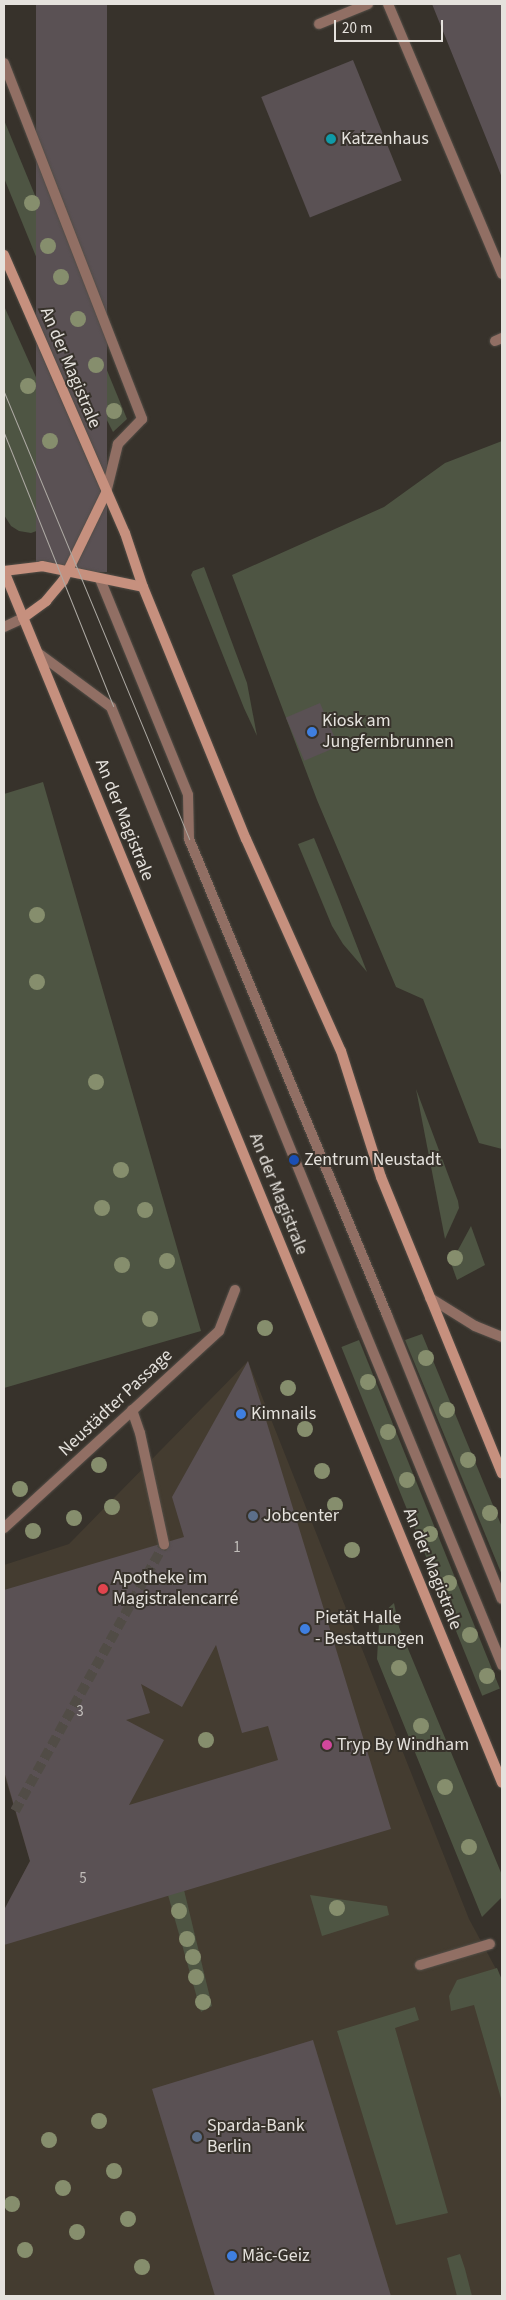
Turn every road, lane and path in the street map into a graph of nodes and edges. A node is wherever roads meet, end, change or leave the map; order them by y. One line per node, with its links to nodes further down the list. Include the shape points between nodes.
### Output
1 (368, 4): 3 (street)
2 (388, 4): 6 (street)
3 (320, 24)
4 (4, 63): 7 (street, via 142,419 118,444)
5 (4, 255): 7 (main road, An der Magistrale)
6 (502, 274)
7 (106, 493): 8 (main road); 11 (main road, An der Magistrale, via 125,533)
8 (69, 570): 9 (main road, An der Magistrale, via 42,566); 10 (main road, An der Magistrale); 12 (main road, via 46,601)
9 (4, 571): 12 (main road, An der Magistrale)
10 (100, 579): 11 (main road, An der Magistrale); 24 (street, via 188,794 189,839)
11 (144, 587): 17 (main road, An der Magistrale, via 246,839 341,1051 381,1177)
12 (23, 618): 13 (street); 14 (main road, An der Magistrale)
13 (4, 627)
14 (38, 653): 18 (street, via 111,707); 26 (main road, An der Magistrale)
15 (113, 706): 18 (street)
16 (235, 1290): 20 (street, Neustädter Passage, via 219,1331)
17 (430, 1298): 19 (street, via 475,1326); 21 (main road, An der Magistrale)
18 (358, 1316): 25 (street)
19 (502, 1337)
20 (132, 1410): 22 (street, Neustädter Passage); 23 (street, via 140,1432)
21 (502, 1473)
22 (4, 1528)
23 (164, 1544)
24 (502, 1599)
25 (502, 1665)
26 (502, 1783)
27 (490, 1944): 28 (street)
28 (420, 1965)

